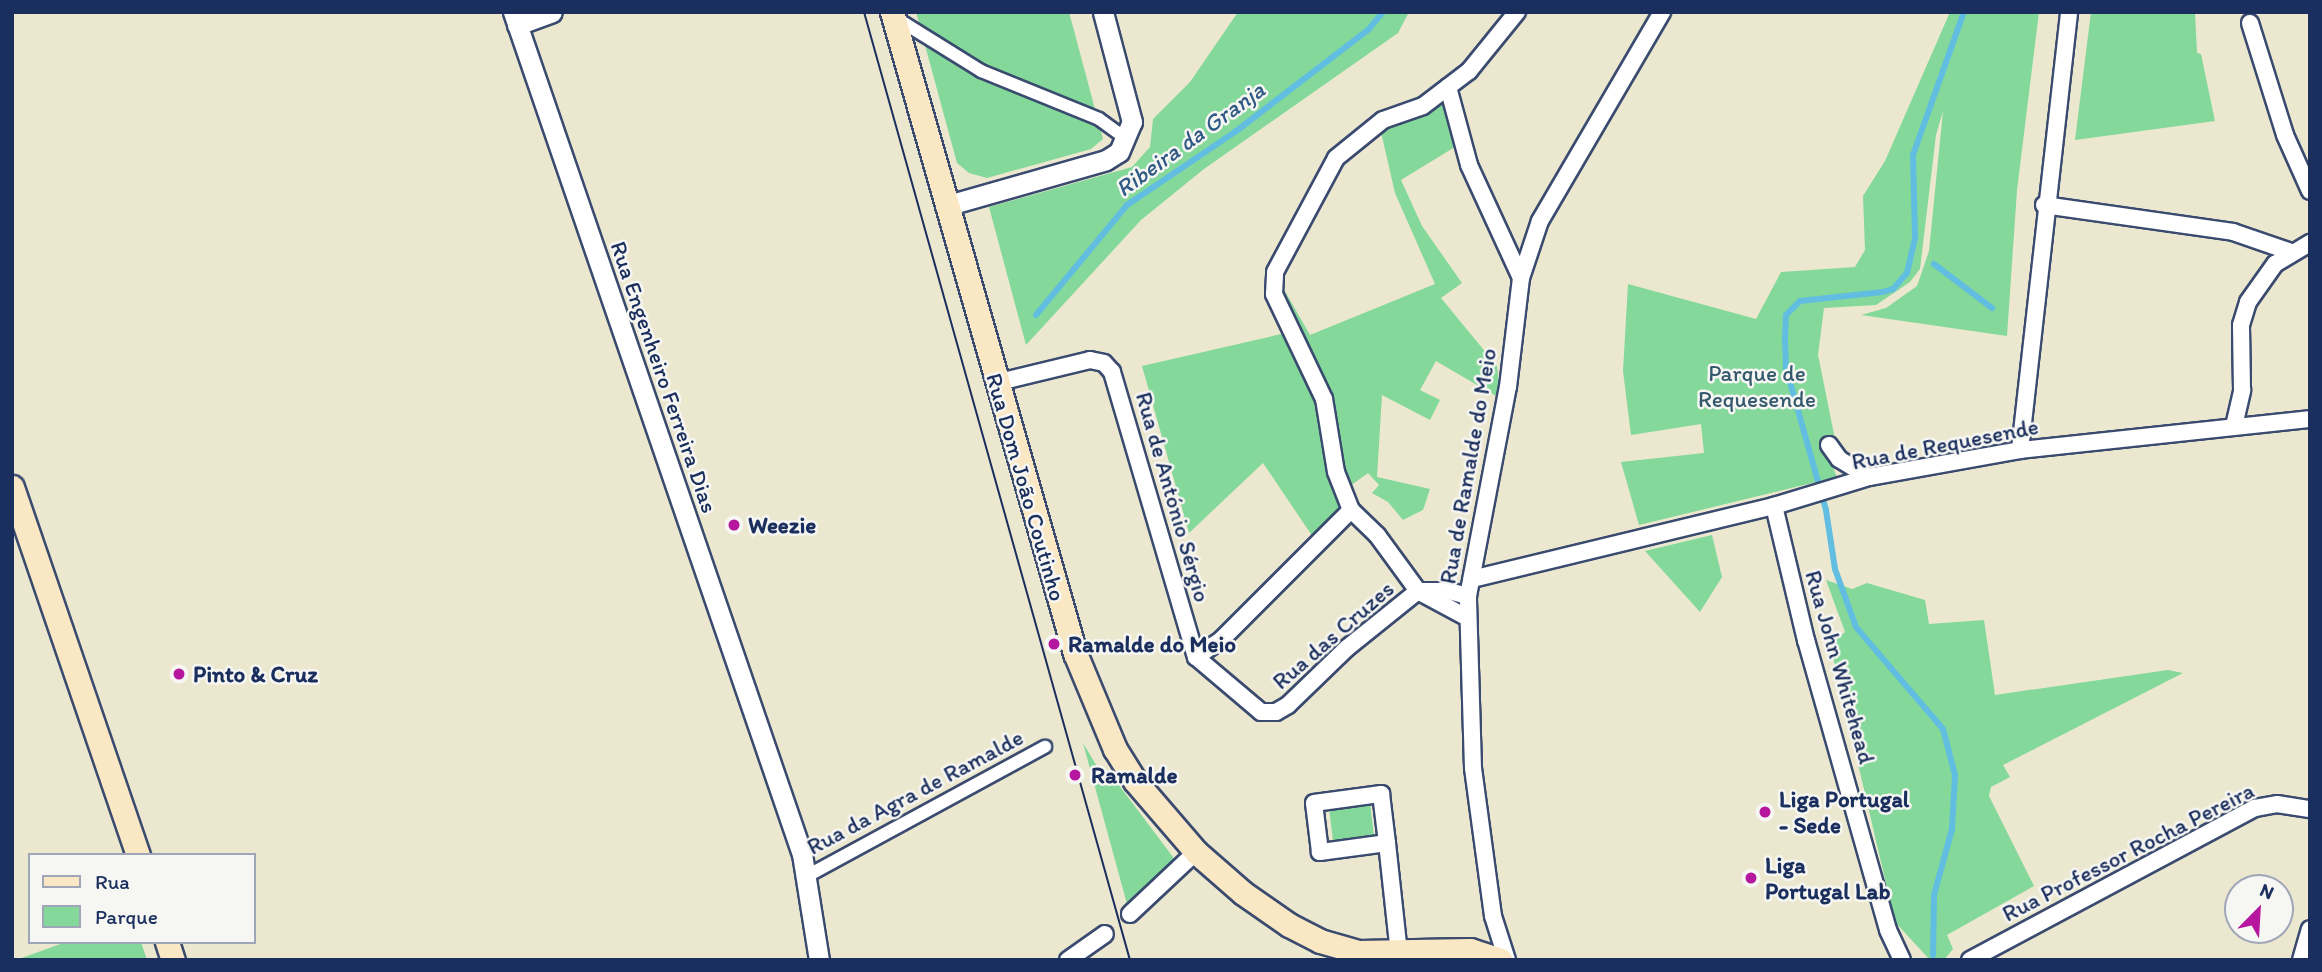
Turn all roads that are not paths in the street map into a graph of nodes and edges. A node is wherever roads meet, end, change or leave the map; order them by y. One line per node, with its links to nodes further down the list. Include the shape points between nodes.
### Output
1 (1103, 12): 10 (street, via 1132,122)
2 (1517, 12): 9 (street, via 1469,71)
3 (1662, 12): 16 (street, Rua de Ramalde do Meio, via 1539,221)
4 (2068, 12): 12 (street)
5 (548, 13): 7 (street)
6 (893, 14): 10 (street, via 981,71 1099,119); 13 (main road, Rua Dom João Coutinho)
7 (515, 19): 36 (street, Rua Engenheiro Ferreira Dias)
8 (2250, 23): 11 (street, via 2285,135)
9 (1448, 87): 16 (street, via 1469,165); 25 (street, via 1423,106 1383,120 1336,158 1275,272 1274,294 1324,399 1336,472)
10 (1127, 139): 13 (street, via 1119,152 1106,160)
11 (2310, 191)
12 (2044, 205): 15 (street, via 2233,232); 21 (street)
13 (945, 206): 17 (main road, Rua Dom João Coutinho)
14 (2310, 243): 15 (street)
15 (2291, 252): 19 (street, via 2275,264 2248,302 2241,325 2242,390)
16 (1521, 278): 26 (street, Rua de Ramalde do Meio, via 1508,387)
17 (995, 383): 30 (street, Rua de António Sérgio, via 1090,360 1104,363 1112,372); 34 (main road, Rua Dom João Coutinho, via 1075,653 1115,749)
18 (2310, 419): 19 (street, Rua de Requesende)
19 (2234, 426): 21 (street, Rua de Requesende)
20 (1829, 445): 22 (street, via 1847,466)
21 (2020, 450): 22 (street, Rua de Requesende)
22 (1869, 477): 24 (street, Rua de Requesende)
23 (12, 487): 35 (main road)
24 (1774, 506): 26 (street, Rua de Requesende); 45 (street, Rua John Whitehead, via 1806,640 1888,930)
25 (1351, 510): 27 (street, via 1377,535); 30 (street, via 1221,640)
26 (1472, 579): 28 (street, Rua de Ramalde do Meio)
27 (1418, 591): 28 (street, Rua das Cruzes); 29 (street, Rua das Cruzes); 30 (street, Rua das Cruzes, via 1276,712 1261,712 1250,705)
28 (1468, 596): 29 (street, Rua de Ramalde do Meio)
29 (1466, 617): 44 (street, Rua de Ramalde do Meio, via 1473,768 1493,916)
30 (1196, 657)
31 (1045, 747): 36 (street, Rua da Agra de Ramalde)
32 (2310, 809): 46 (street, Rua Professor Rocha Pereira, via 2277,804 2255,808)
33 (1387, 844): 33 (street, via 1381,794 1314,803 1320,852); 40 (street)
34 (1196, 852): 37 (street); 40 (main road, Rua Dom João Coutinho, via 1243,893 1320,941 1358,952)
35 (137, 853)
36 (807, 876): 41 (street, Rua Engenheiro Ferreira Dias)
37 (1130, 914)
38 (2310, 929): 47 (street)
39 (1105, 934): 42 (street)
40 (1399, 954): 43 (main road, Rua Dom João Coutinho, via 1470,950)
41 (819, 960)
42 (1068, 960)
43 (1500, 960)
44 (1507, 960)
45 (1902, 960)
46 (1970, 960)
47 (2301, 960)

